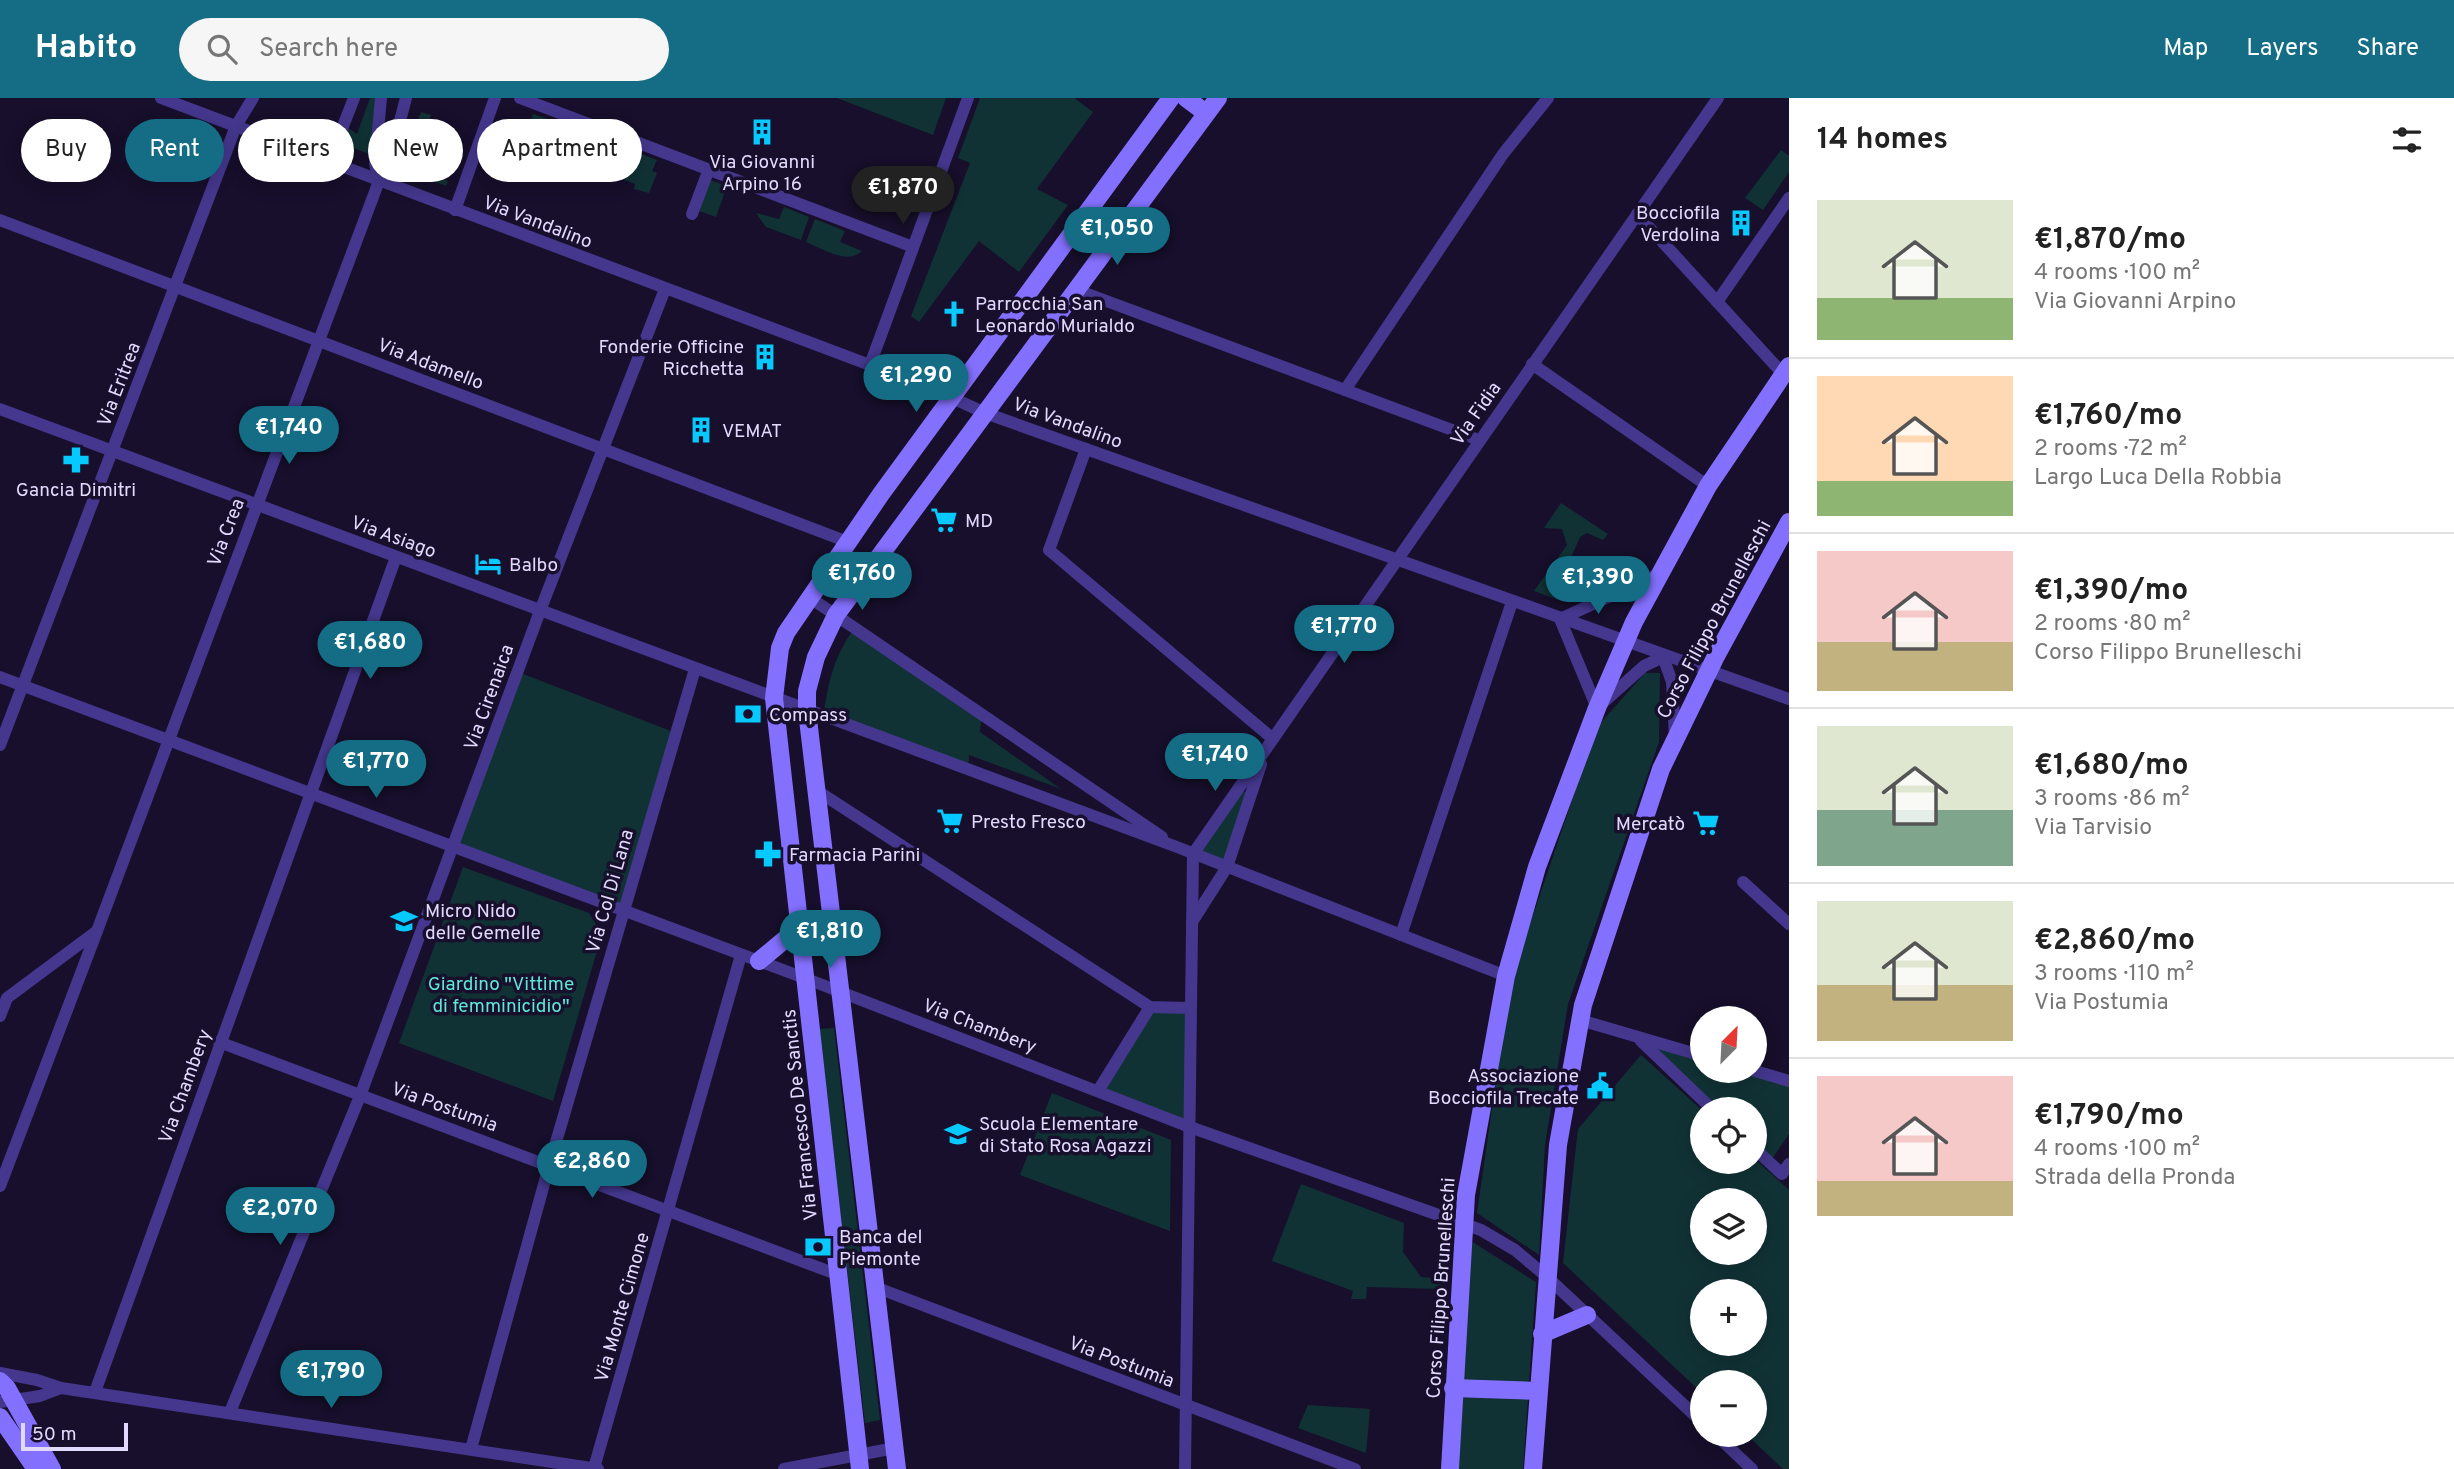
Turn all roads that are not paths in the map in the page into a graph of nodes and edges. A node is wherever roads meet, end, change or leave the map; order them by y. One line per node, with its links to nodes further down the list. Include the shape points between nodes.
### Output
1 (161, 98): 18 (street, Via Vandalino)
2 (253, 98): 18 (street, Via Eritrea)
3 (354, 98): 15 (street)
4 (381, 98): 16 (street)
5 (406, 98): 17 (street)
6 (495, 98): 23 (street)
7 (520, 98): 19 (street)
8 (968, 98): 27 (street)
9 (1171, 98): 37 (main road, Via Francesco De Sanctis)
10 (1186, 98): 14 (main road)
11 (1218, 98): 14 (main road)
12 (1548, 98): 36 (street, via 1503,154)
13 (1718, 98): 25 (street, Via Fidia)
14 (1206, 113): 30 (main road)
15 (346, 119)
16 (379, 119)
17 (401, 119)
18 (236, 126): 28 (street, Via Eritrea)
19 (709, 169): 24 (street); 27 (street)
20 (378, 182): 32 (street, Via Crea)
21 (384, 182): 23 (street, Via Vandalino)
22 (1789, 198): 31 (street)
23 (455, 210): 29 (street, Via Vandalino)
24 (692, 214)
25 (1637, 214): 31 (street); 33 (street, Via Fidia)
26 (0, 220): 28 (street, Via Adamello)
27 (913, 247): 34 (street)
28 (175, 287): 32 (street, Via Adamello); 43 (street, Via Eritrea)
29 (665, 289): 34 (street, Via Vandalino); 41 (street, Via Cirenaica)
30 (1077, 290): 36 (street); 39 (main road)
31 (1717, 302): 35 (street)
32 (319, 341): 41 (street, Via Adamello); 45 (street, Via Crea)
33 (1532, 364): 40 (street, Via Fidia); 44 (street)
34 (870, 365): 37 (street, Via Vandalino)
35 (1786, 370): 44 (main road, Corso Filippo Brunelleschi)
36 (1345, 390): 40 (street)
37 (952, 398): 39 (street, Via Vandalino); 47 (main road, Via Francesco De Sanctis)
38 (0, 409): 43 (street, Via Asiago)
39 (985, 413): 42 (street, Via Vandalino); 54 (main road)
40 (1479, 440): 49 (street, Via Fidia)
41 (603, 449): 47 (street, Via Adamello); 53 (street, Via Cirenaica)
42 (1086, 449): 49 (street, Via Vandalino); 69 (street, via 1049,550)
43 (113, 451): 45 (street, Via Asiago); 61 (street, Via Eritrea)
44 (1707, 486): 50 (main road, Corso Filippo Brunelleschi)
45 (256, 505): 48 (street, Via Asiago); 67 (street, Via Crea)
46 (1789, 522): 59 (main road, Corso Filippo Brunelleschi)
47 (848, 542): 51 (main road, Via Francesco De Sanctis)
48 (396, 557): 53 (street, Via Asiago); 71 (street)
49 (1395, 561): 52 (street, Via Vandalino); 69 (street, Via Fidia)
50 (1659, 575): 55 (street); 56 (main road, Corso Filippo Brunelleschi)
51 (809, 597): 54 (street); 62 (main road, Via Francesco De Sanctis, via 783,640)
52 (1512, 602): 55 (street, Via Vandalino); 82 (street)
53 (540, 611): 58 (street, Via Asiago); 72 (street, Via Cirenaica)
54 (836, 615): 65 (main road, via 816,657); 73 (street)
55 (1560, 619): 56 (street, Via Vandalino); 64 (street)
56 (1625, 643): 57 (street, Via Vandalino); 64 (main road, Corso Filippo Brunelleschi)
57 (1663, 657): 59 (street, Via Vandalino); 64 (street, Corso Filippo Brunelleschi, via 1644,666); 66 (street, Corso Filippo Brunelleschi, via 1672,682)
58 (695, 669): 62 (street, Via Asiago); 77 (street, Via Col Di Lana)
59 (1708, 672): 63 (street, Via Vandalino); 66 (main road, Corso Filippo Brunelleschi)
60 (0, 677): 61 (street, Via Chambery)
61 (24, 686): 67 (street, Via Chambery); 68 (street)
62 (774, 698): 65 (street, Via Asiago); 80 (main road, Via Francesco De Sanctis)
63 (1789, 699)
64 (1597, 708): 85 (main road, Corso Filippo Brunelleschi, via 1537,867)
65 (807, 711): 70 (main road); 73 (street, Via Asiago)
66 (1675, 737): 91 (main road, Corso Filippo Brunelleschi, via 1629,862)
67 (167, 740): 71 (street, Via Chambery); 81 (street)
68 (0, 745)
69 (1269, 745): 74 (street, Via Fidia); 75 (street, Via Fidia)
70 (816, 790): 87 (main road); 88 (street)
71 (313, 794): 72 (street, Via Chambery); 93 (street, Via Chambery)
72 (454, 847): 77 (street, Via Chambery); 98 (street, Via Cirenaica)
73 (1177, 847): 74 (street)
74 (1193, 854): 75 (street); 78 (street)
75 (1227, 867): 78 (street, Via Fidia); 82 (street)
76 (1743, 882): 79 (street)
77 (623, 911): 83 (street, Via Chambery); 102 (street, Via Col Di Lana)
78 (1192, 922): 89 (street)
79 (1789, 924)
80 (801, 926): 84 (main road); 86 (main road, Via Francesco De Sanctis)
81 (97, 931): 90 (street, via 7,998); 104 (street)
82 (1401, 935): 85 (street)
83 (741, 955): 84 (street, Via Chambery); 105 (street, Via Monte Cimone)
84 (759, 961): 86 (street, Via Chambery)
85 (1506, 976): 106 (main road, Corso Filippo Brunelleschi)
86 (807, 979): 87 (street, Via Chambery); 107 (main road, Via Francesco De Sanctis)
87 (842, 992): 97 (street, Via Chambery); 109 (main road)
88 (1150, 1007): 89 (street); 97 (street)
89 (1190, 1008): 100 (street)
90 (0, 1016)
91 (1580, 1020): 92 (street); 108 (main road, Corso Filippo Brunelleschi, via 1558,1145)
92 (1638, 1038): 94 (street); 99 (street)
93 (219, 1042): 98 (street); 117 (street, Via Chambery)
94 (1690, 1052)
95 (1768, 1075): 96 (street)
96 (1789, 1081)
97 (1098, 1091): 100 (street, Via Chambery)
98 (360, 1096): 102 (street, Via Postumia); 122 (street, Via Postumia)
99 (1699, 1097)
100 (1187, 1126): 106 (street, Via Chambery); 120 (street)
101 (1767, 1157): 103 (street)
102 (549, 1166): 105 (street, Via Postumia); 127 (street, Via Col Di Lana)
103 (1786, 1169)
104 (0, 1186)
105 (669, 1211): 107 (street, Via Postumia); 132 (street, Via Monte Cimone)
106 (1463, 1223): 108 (street, Via Chambery, via 1515,1250); 115 (main road, Corso Filippo Brunelleschi)
107 (836, 1274): 128 (main road, Via Francesco De Sanctis)
108 (1546, 1276): 110 (street, Via Chambery); 111 (main road, Corso Filippo Brunelleschi)
109 (875, 1287): 120 (street, Via Postumia); 126 (main road)
110 (1587, 1315): 111 (main road); 121 (street, Via Chambery)
111 (1542, 1334): 116 (main road, Corso Filippo Brunelleschi)
112 (0, 1373): 114 (street)
113 (0, 1381): 119 (main road)
114 (61, 1388): 117 (street); 118 (street)
115 (1453, 1388): 116 (main road); 137 (main road, Corso Filippo Brunelleschi)
116 (1538, 1391): 138 (main road, Corso Filippo Brunelleschi)
117 (95, 1392): 122 (street)
118 (40, 1396): 119 (street); 124 (street)
119 (7, 1401): 124 (main road)
120 (1185, 1406): 135 (street); 136 (street, Via Postumia)
121 (1690, 1411)
122 (230, 1412): 127 (street)
123 (0, 1417): 130 (main road)
124 (27, 1425): 131 (main road)
125 (1729, 1447): 139 (street)
126 (895, 1448): 128 (street); 134 (main road)
127 (471, 1449): 129 (street)
128 (859, 1462): 133 (street)
129 (566, 1467): 132 (street)
130 (36, 1469)
131 (52, 1469)
132 (596, 1469)
133 (784, 1469)
134 (897, 1469)
135 (1185, 1469)
136 (1355, 1469)
137 (1450, 1469)
138 (1533, 1469)
139 (1752, 1469)

